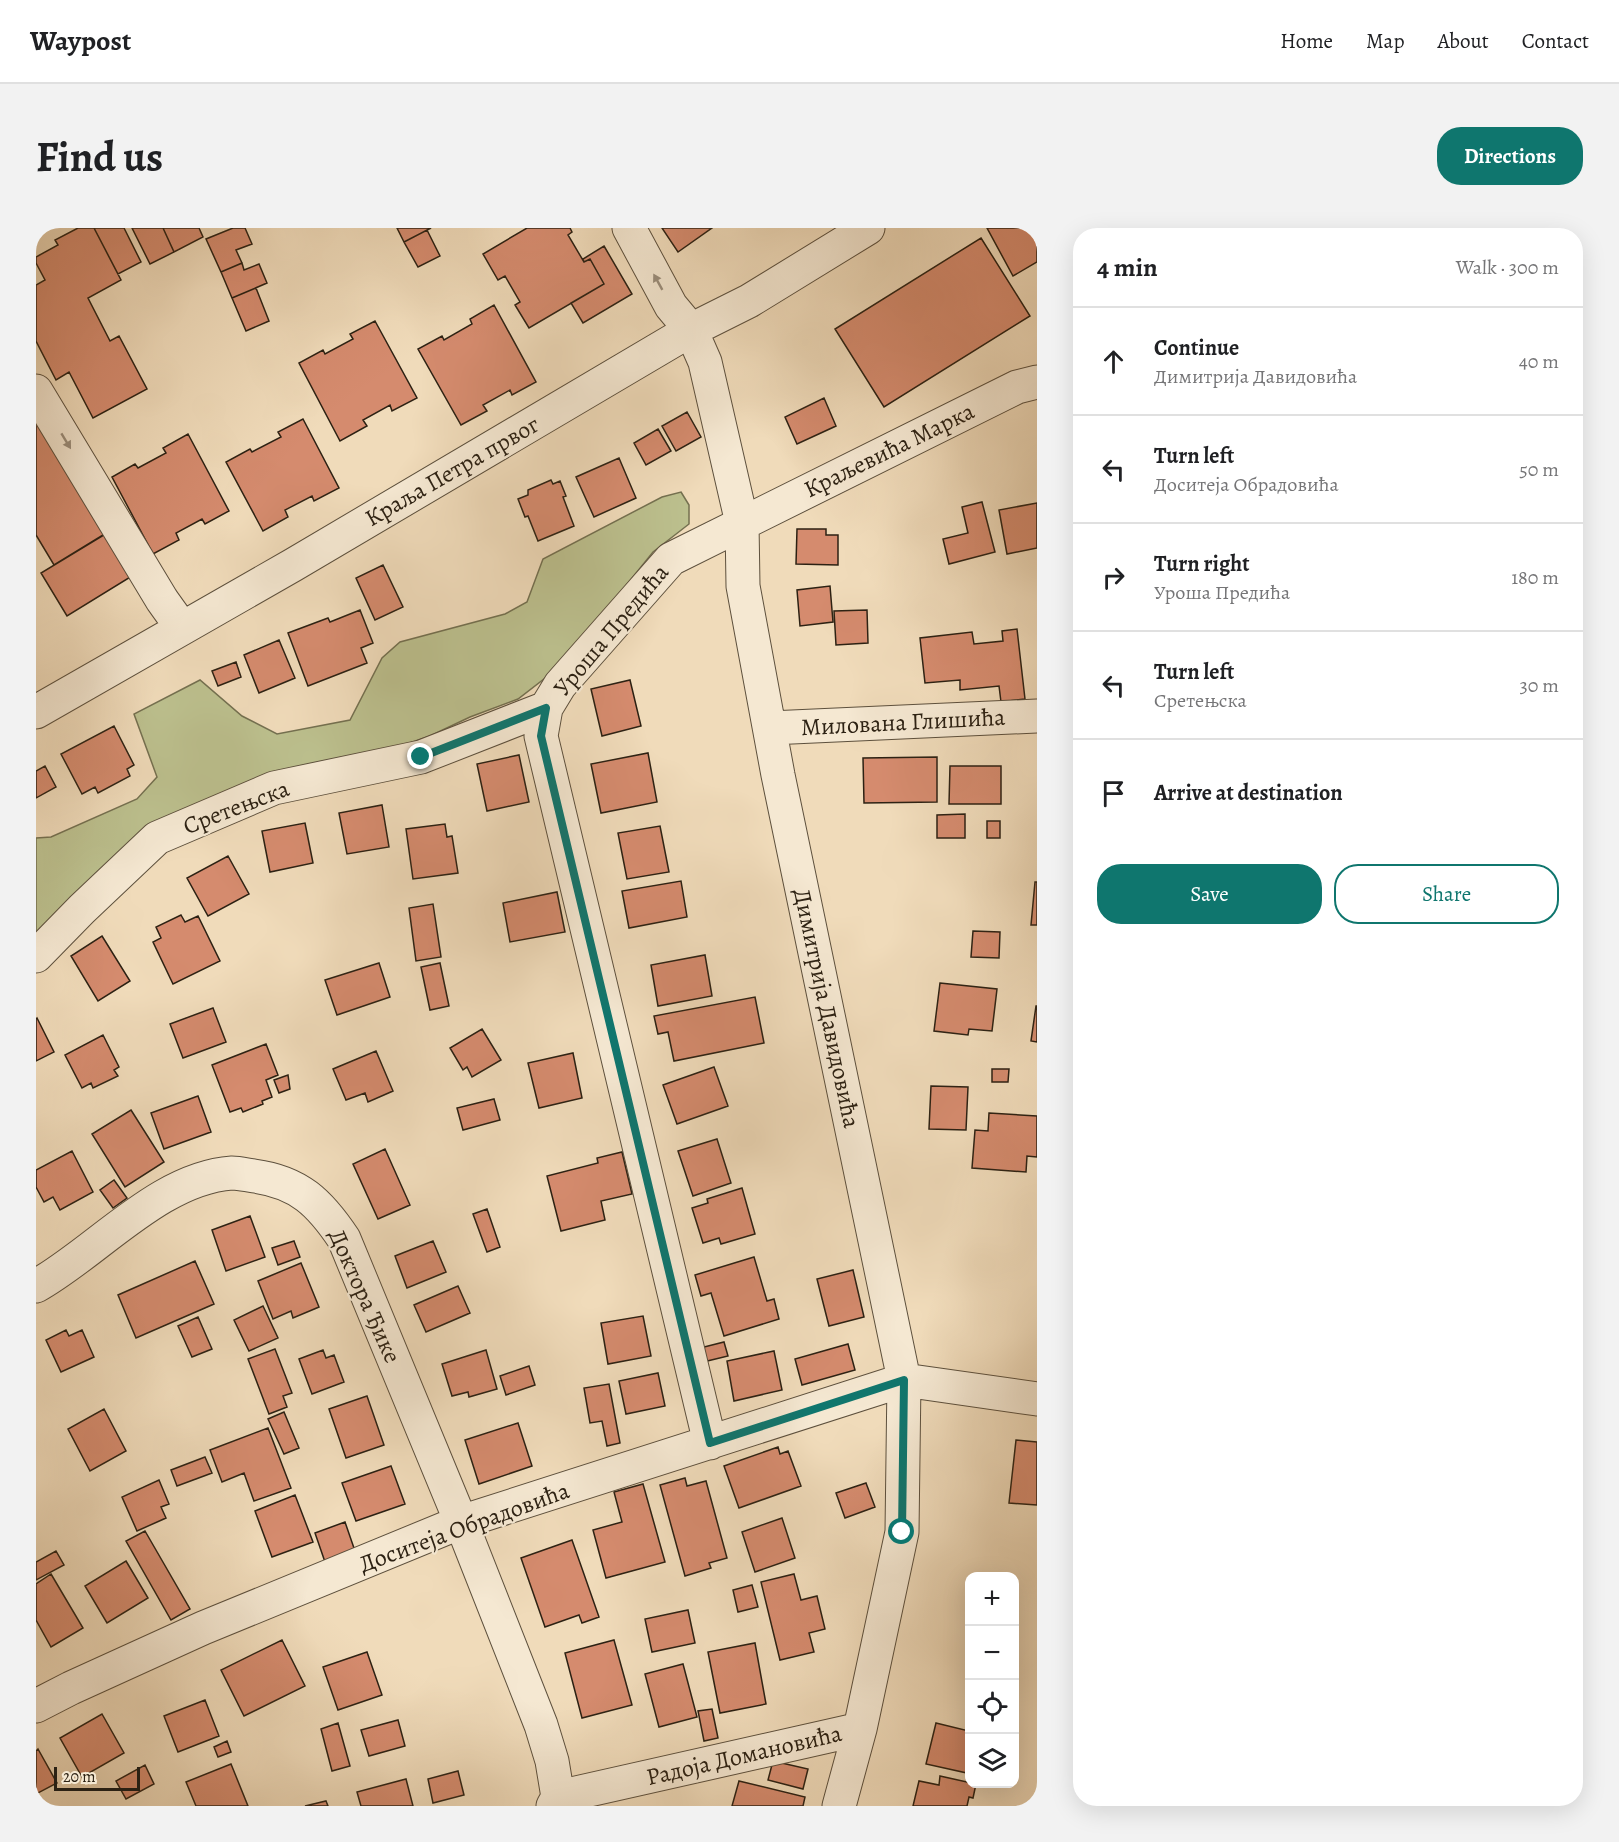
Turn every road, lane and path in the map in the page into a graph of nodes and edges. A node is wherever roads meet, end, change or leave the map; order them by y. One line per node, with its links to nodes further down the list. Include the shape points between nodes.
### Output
1 (629, 228): 3 (street, Димитрија Давидовића, one-way to 1, via 671,306)
2 (868, 228): 3 (street, Краља Петра првог, via 748,301)
3 (691, 330): 6 (street, Димитрија Давидовића, via 705,362); 7 (street, Краља Петра првог)
4 (1037, 382): 6 (street, Краљевића Марка, via 1017,387)
5 (36, 391): 7 (street, one-way to 7)
6 (742, 523): 8 (street, Уроша Предића, via 671,559 560,686); 11 (street, Димитрија Давидовића, via 743,586)
7 (182, 628): 9 (street, Краља Петра првог)
8 (546, 708): 12 (street, Сретењска, via 421,757 274,788 157,838); 16 (street, Уроша Предића, via 541,736)
9 (36, 712)
10 (1037, 716): 11 (street, Милована Глишића)
11 (770, 728): 14 (street, Димитрија Давидовића)
12 (36, 957)
13 (36, 1286): 17 (street, Доктора Ђике, via 166,1194 198,1180 233,1173 273,1178 292,1186 322,1208 344,1239)
14 (904, 1380): 15 (street); 16 (street, Доситеја Обрадовића); 19 (street, Димитрија Давидовића, via 902,1532)
15 (1037, 1399)
16 (710, 1443): 17 (street, Доситеја Обрадовића)
17 (461, 1522): 18 (street, Доситеја Обрадовића, via 203,1628); 20 (street, Радоја Домановића, via 541,1725 552,1761)
18 (36, 1706)
19 (860, 1729): 20 (street, Радоја Домановића); 21 (street, Димитрија Давидовића)
20 (555, 1801)
21 (839, 1806)

